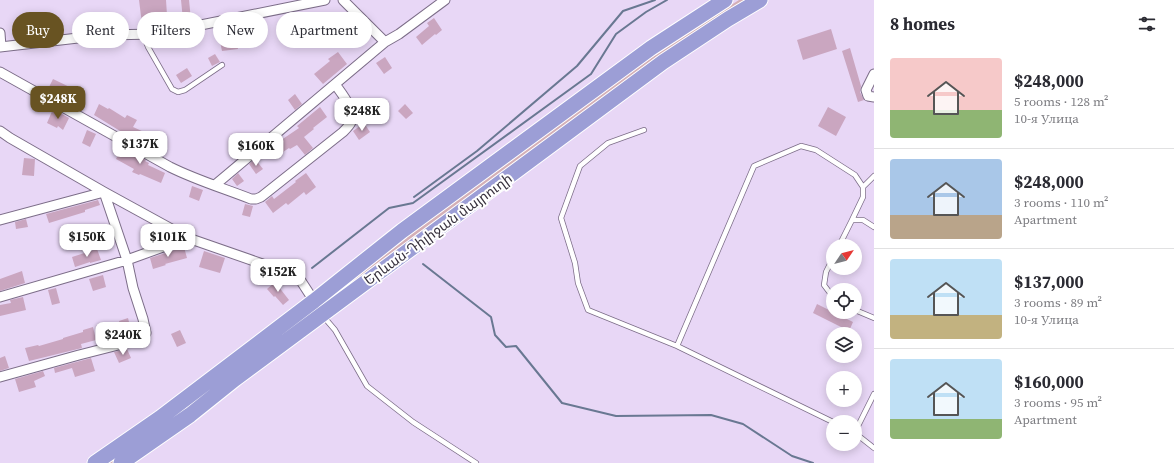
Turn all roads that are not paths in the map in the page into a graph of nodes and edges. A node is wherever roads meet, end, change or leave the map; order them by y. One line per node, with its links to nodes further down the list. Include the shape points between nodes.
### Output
1 (277, 0): 7 (street)
2 (325, 0): 7 (street)
3 (343, 0): 11 (street)
4 (445, 0): 11 (street)
5 (725, 0): 36 (highway, Երևան-Դիլիջան մայրուղի, via 651,48 402,231)
6 (760, 0): 38 (highway, Երևան-Դիլիջան մայրուղի, via 663,62)
7 (278, 10): 8 (street)
8 (205, 24)
9 (0, 33): 12 (street)
10 (137, 34): 12 (street, via 104,35)
11 (385, 42): 17 (street)
12 (1, 47)
13 (149, 48): 14 (lane, via 172,89 178,92 185,90)
14 (222, 64)
15 (0, 72): 24 (street, via 170,167 194,179)
16 (874, 74): 18 (street, via 866,90 868,96)
17 (335, 84): 24 (street); 24 (street, via 352,110 351,123 343,132 261,197 251,199)
18 (874, 97)
19 (644, 130): 40 (lane, via 608,143 580,166 561,218 588,310)
20 (0, 131): 21 (street)
21 (10, 138): 22 (street); 26 (street)
22 (0, 142)
23 (874, 176): 25 (lane)
24 (215, 185)
25 (863, 187): 28 (lane, via 863,197); 40 (lane, via 855,175 816,150 801,146 754,166)
26 (104, 192): 27 (street); 30 (street); 32 (street)
27 (0, 220)
28 (852, 220): 29 (lane, via 863,220); 31 (lane)
29 (874, 227)
30 (188, 238): 32 (street); 36 (street, via 277,269 301,281)
31 (842, 239)
32 (127, 260): 35 (street); 41 (street, via 146,332 142,339)
33 (826, 272): 34 (lane)
34 (826, 288)
35 (0, 297)
36 (314, 302): 47 (highway, Երևան-Դիլիջան մայրուղի, via 160,418)
37 (862, 313): 39 (lane)
38 (322, 315): 48 (highway, Երևան-Դիլիջան մայրուղի); 49 (lane, via 335,330 367,386 413,422)
39 (874, 318)
40 (677, 346): 43 (lane)
41 (0, 377)
42 (874, 394): 44 (lane)
43 (826, 419)
44 (862, 419)
45 (862, 439): 46 (lane)
46 (874, 448)
47 (95, 463)
48 (122, 463)
49 (476, 463)

